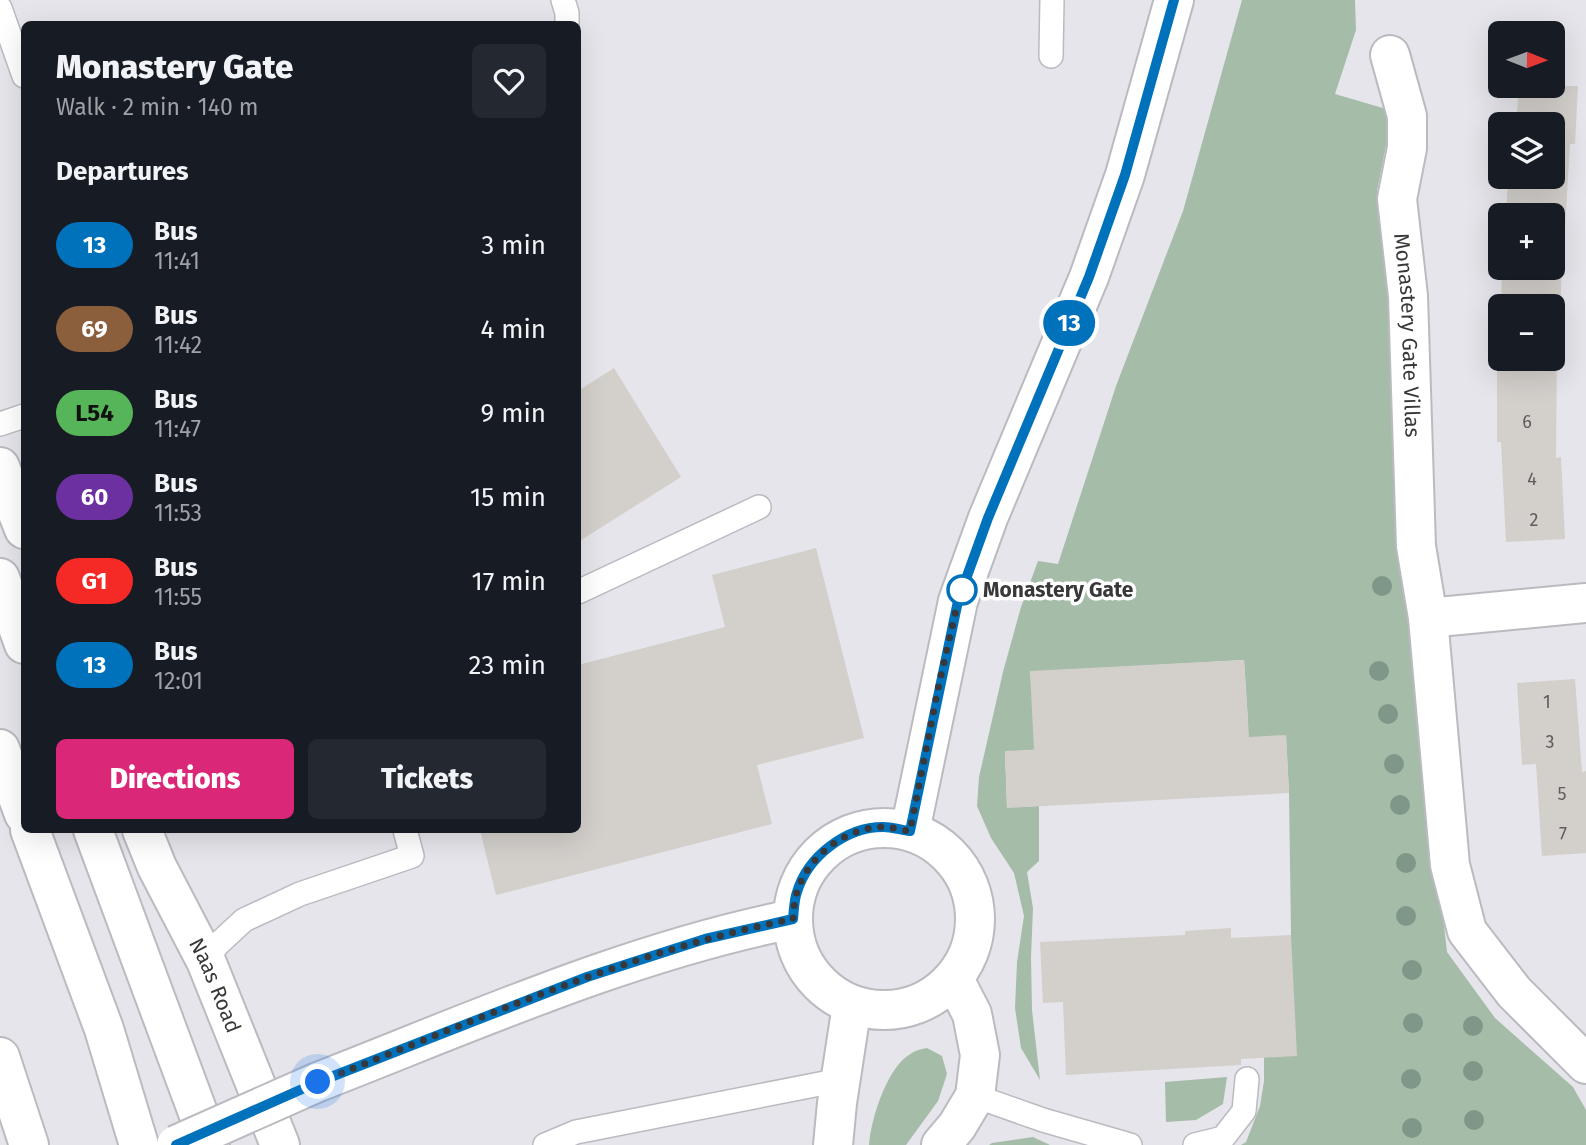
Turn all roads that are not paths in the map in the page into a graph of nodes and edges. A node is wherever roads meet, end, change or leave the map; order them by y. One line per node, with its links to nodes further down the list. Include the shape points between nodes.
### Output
1 (563, 0): 5 (lane)
2 (1052, 0): 7 (lane)
3 (1174, 0): 21 (main road, via 1125,175 1089,277 958,601)
4 (0, 8): 8 (lane)
5 (567, 21)
6 (1390, 55): 17 (main road, Monastery Gate Villas, via 1407,116 1397,199 1408,296 1416,546)
7 (1051, 56)
8 (21, 68)
9 (21, 417): 10 (lane)
10 (0, 424)
11 (0, 467): 13 (main road)
12 (760, 507): 15 (lane)
13 (21, 521)
14 (0, 579): 18 (main road)
15 (581, 591)
16 (1586, 603): 17 (main road)
17 (1428, 618): 31 (main road, Monastery Gate Villas, via 1450,865 1467,931 1514,992)
18 (21, 636)
19 (0, 749): 20 (main road)
20 (21, 806)
21 (910, 831): 26 (main road, via 881,827 854,832 829,845 810,866 797,891); 28 (main road, via 937,844 959,865 972,892 976,923 970,953)
22 (31, 833): 36 (main road, via 104,1029)
23 (94, 833): 38 (main road)
24 (143, 833): 27 (main road, Naas Road)
25 (406, 833): 27 (lane, via 411,856 300,894 244,920)
26 (793, 919): 29 (main road, via 797,946 808,971 828,991); 37 (main road, bridge, via 705,939 587,977 318,1082)
27 (206, 961): 39 (main road, Naas Road)
28 (954, 979): 29 (main road, via 933,997 907,1008 879,1011); 34 (main road, via 972,1014 980,1055)
29 (852, 1005): 33 (main road)
30 (0, 1057): 35 (main road)
31 (1586, 1064)
32 (1247, 1079): 44 (lane, via 1244,1111 1223,1139)
33 (840, 1080): 40 (lane, via 576,1132); 41 (main road)
34 (975, 1096): 42 (main road); 43 (lane)
35 (29, 1145)
36 (139, 1145)
37 (176, 1145)
38 (211, 1145)
39 (280, 1145)
40 (545, 1145)
41 (833, 1145)
42 (941, 1145)
43 (1130, 1145)
44 (1195, 1145)

